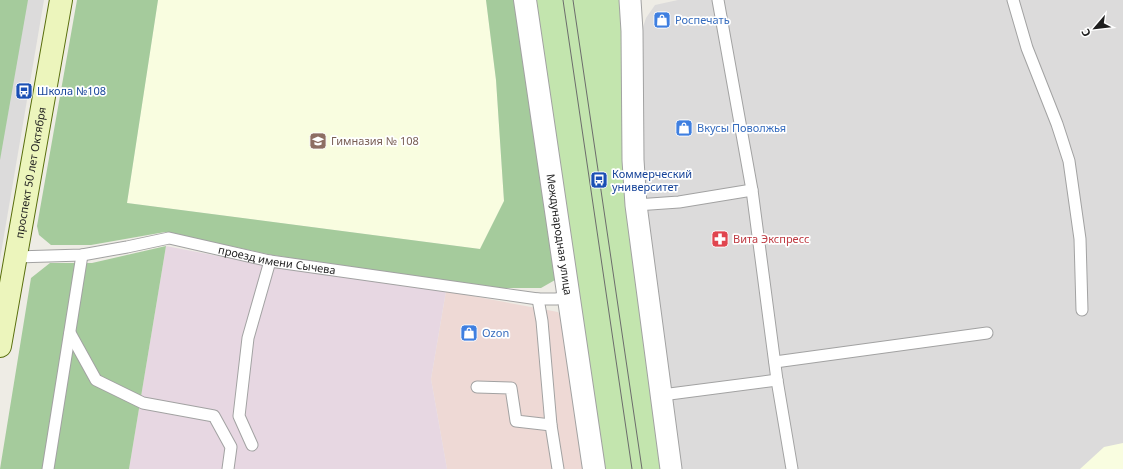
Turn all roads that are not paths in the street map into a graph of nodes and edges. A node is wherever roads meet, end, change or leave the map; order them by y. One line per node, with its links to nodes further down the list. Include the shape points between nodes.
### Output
1 (61, 0): 9 (main road, проспект 50 лет Октября)
2 (525, 0): 11 (street, Международная улица)
3 (630, 0): 7 (street)
4 (718, 0): 6 (lane)
5 (1013, 0): 13 (lane, via 1027,48 1058,124 1069,161 1080,239)
6 (752, 190): 7 (lane, via 679,202); 17 (lane)
7 (636, 205): 20 (street)
8 (82, 255): 9 (lane, проезд имени Сычева); 10 (lane, проезд имени Сычева, via 169,238); 14 (lane)
9 (16, 257): 16 (main road, проспект 50 лет Октября)
10 (270, 261): 12 (lane, проезд имени Сычева); 22 (lane, via 248,338 240,416)
11 (568, 297): 12 (lane, проезд имени Сычева); 26 (street, Международная улица)
12 (538, 299): 21 (lane)
13 (1082, 310)
14 (70, 333): 23 (lane); 24 (lane, via 96,380 143,403 214,416 231,447)
15 (987, 333): 17 (lane)
16 (0, 346)
17 (775, 362): 18 (lane)
18 (777, 380): 20 (lane); 28 (lane)
19 (476, 387): 21 (lane, via 511,388 516,421)
20 (662, 395): 27 (street)
21 (551, 425): 25 (lane)
22 (252, 445)
23 (48, 469)
24 (228, 469)
25 (558, 469)
26 (594, 469)
27 (671, 469)
28 (792, 469)

